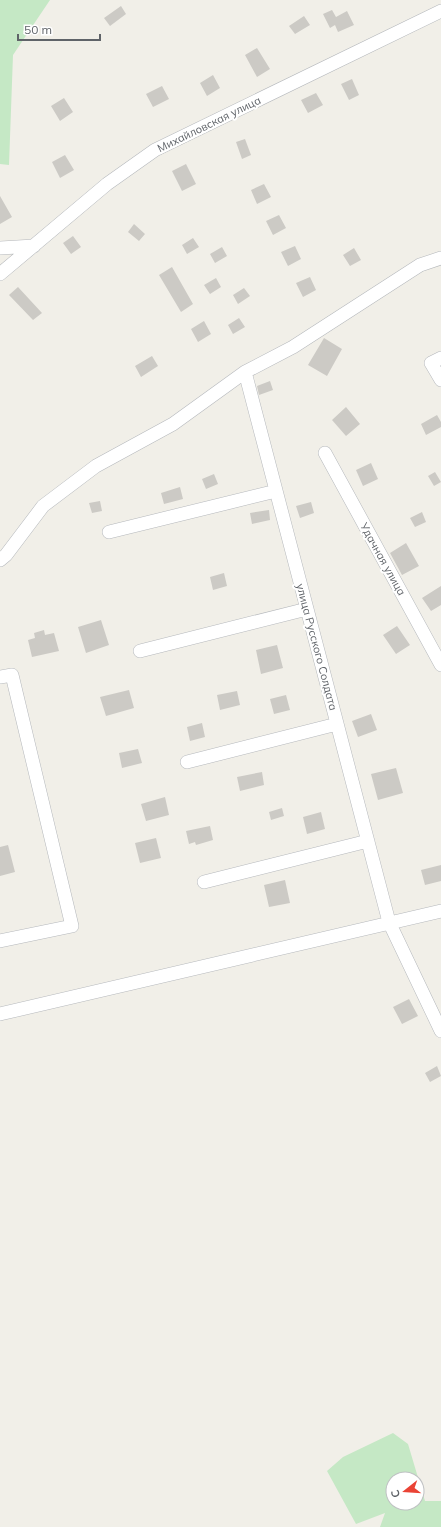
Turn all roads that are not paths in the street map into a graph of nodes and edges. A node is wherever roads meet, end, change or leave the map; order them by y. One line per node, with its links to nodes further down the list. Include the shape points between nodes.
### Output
1 (441, 11): 2 (street, Михайловская улица, via 155,150 107,184)
2 (34, 246): 3 (street); 5 (street, Михайловская улица)
3 (0, 248)
4 (441, 258): 7 (street, via 420,265 293,347)
5 (0, 274)
6 (441, 358): 8 (street, via 431,363)
7 (245, 372): 10 (street, улица Русского Солдата); 12 (street, via 173,424 90,470 43,506)
8 (441, 380)
9 (325, 453): 15 (street, Удачная улица)
10 (276, 491): 11 (street); 13 (street, улица Русского Солдата)
11 (109, 532)
12 (0, 560)
13 (307, 609): 14 (street); 17 (street, улица Русского Солдата)
14 (140, 651)
15 (441, 665)
16 (0, 678): 23 (street, via 12,675 72,926)
17 (337, 724): 18 (street); 19 (street, улица Русского Солдата)
18 (187, 762)
19 (368, 841): 20 (street); 22 (street, улица Русского Солдата)
20 (204, 882)
21 (441, 911): 22 (street)
22 (389, 922): 24 (street); 25 (street, улица Русского Солдата)
23 (0, 941)
24 (0, 1014)
25 (441, 1031)

